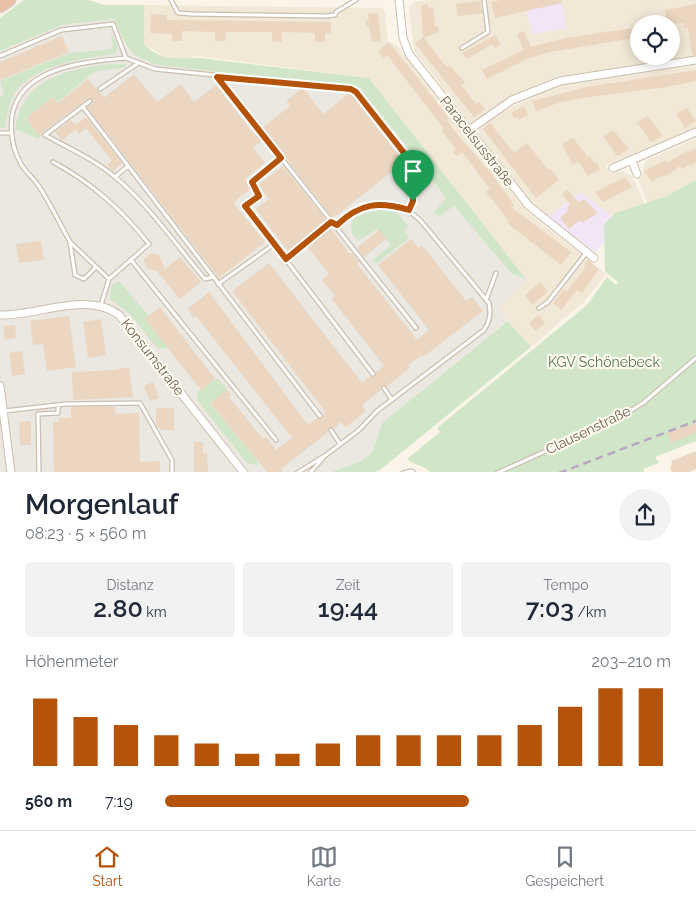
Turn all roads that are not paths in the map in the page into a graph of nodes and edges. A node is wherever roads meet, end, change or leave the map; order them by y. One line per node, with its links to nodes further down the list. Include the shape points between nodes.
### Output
1 (9, 0): 6 (highway)
2 (171, 0): 3 (lane, via 178,13 327,16 335,15)
3 (356, 0)
4 (399, 0): 16 (street, Paracelsusstraße, via 403,38 409,54)
5 (484, 0): 7 (lane, via 488,32)
6 (0, 6)
7 (462, 48)
8 (0, 56): 9 (lane, via 61,30 113,24)
9 (126, 58): 11 (lane); 19 (lane, via 85,62 64,68 28,86 13,110)
10 (696, 60): 16 (street, via 560,82 512,100)
11 (138, 64): 12 (lane); 13 (lane)
12 (217, 77): 20 (lane); 27 (lane, via 356,92 412,163 413,201)
13 (100, 88)
14 (90, 101): 15 (lane)
15 (83, 107): 23 (lane); 26 (lane, via 45,135)
16 (469, 130): 32 (street, Paracelsusstraße, via 529,206)
17 (696, 132): 21 (street)
18 (0, 133): 19 (lane)
19 (10, 133): 30 (lane, via 21,163 39,186)
20 (281, 158): 28 (lane); 31 (lane, via 252,182 259,196 245,206)
21 (632, 161): 24 (street); 25 (street)
22 (53, 162): 35 (lane, via 98,190 144,237 149,244)
23 (128, 166): 26 (lane); 38 (lane)
24 (612, 168)
25 (637, 174)
26 (115, 177): 38 (lane, via 146,208 205,278)
27 (409, 210): 29 (lane, via 377,205 361,208 348,214); 41 (lane)
28 (331, 222): 29 (lane); 34 (lane)
29 (337, 225): 45 (lane)
30 (70, 242): 36 (lane); 36 (lane, via 75,275 84,279)
31 (273, 245): 34 (lane); 40 (lane)
32 (587, 252): 33 (street, Paracelsusstraße); 43 (lane, via 548,302)
33 (594, 258)
34 (286, 259): 47 (lane)
35 (131, 260): 39 (lane); 55 (lane)
36 (96, 267): 39 (lane)
37 (496, 273): 41 (lane)
38 (213, 277): 40 (lane)
39 (109, 279): 42 (lane)
40 (218, 284): 53 (lane)
41 (486, 300): 50 (lane, via 491,313 484,330)
42 (101, 305): 44 (street); 61 (street, Konsumstraße, via 119,315)
43 (539, 308)
44 (0, 315)
45 (416, 328)
46 (696, 358): 66 (lane, Clausenstraße, via 643,403 617,419)
47 (373, 374)
48 (0, 386): 52 (street)
49 (384, 388): 50 (lane)
50 (392, 400): 56 (lane)
51 (58, 405): 52 (lane); 59 (lane, via 58,413 38,414); 60 (lane, via 140,403 172,460)
52 (2, 408): 58 (street)
53 (320, 416)
54 (331, 430): 56 (lane)
55 (276, 440)
56 (340, 444): 57 (lane)
57 (326, 455): 62 (lane); 63 (lane)
58 (11, 472)
59 (39, 472)
60 (172, 472)
61 (244, 472)
62 (297, 472)
63 (310, 472)
64 (403, 472): 65 (lane)
65 (414, 472)
66 (497, 472)

